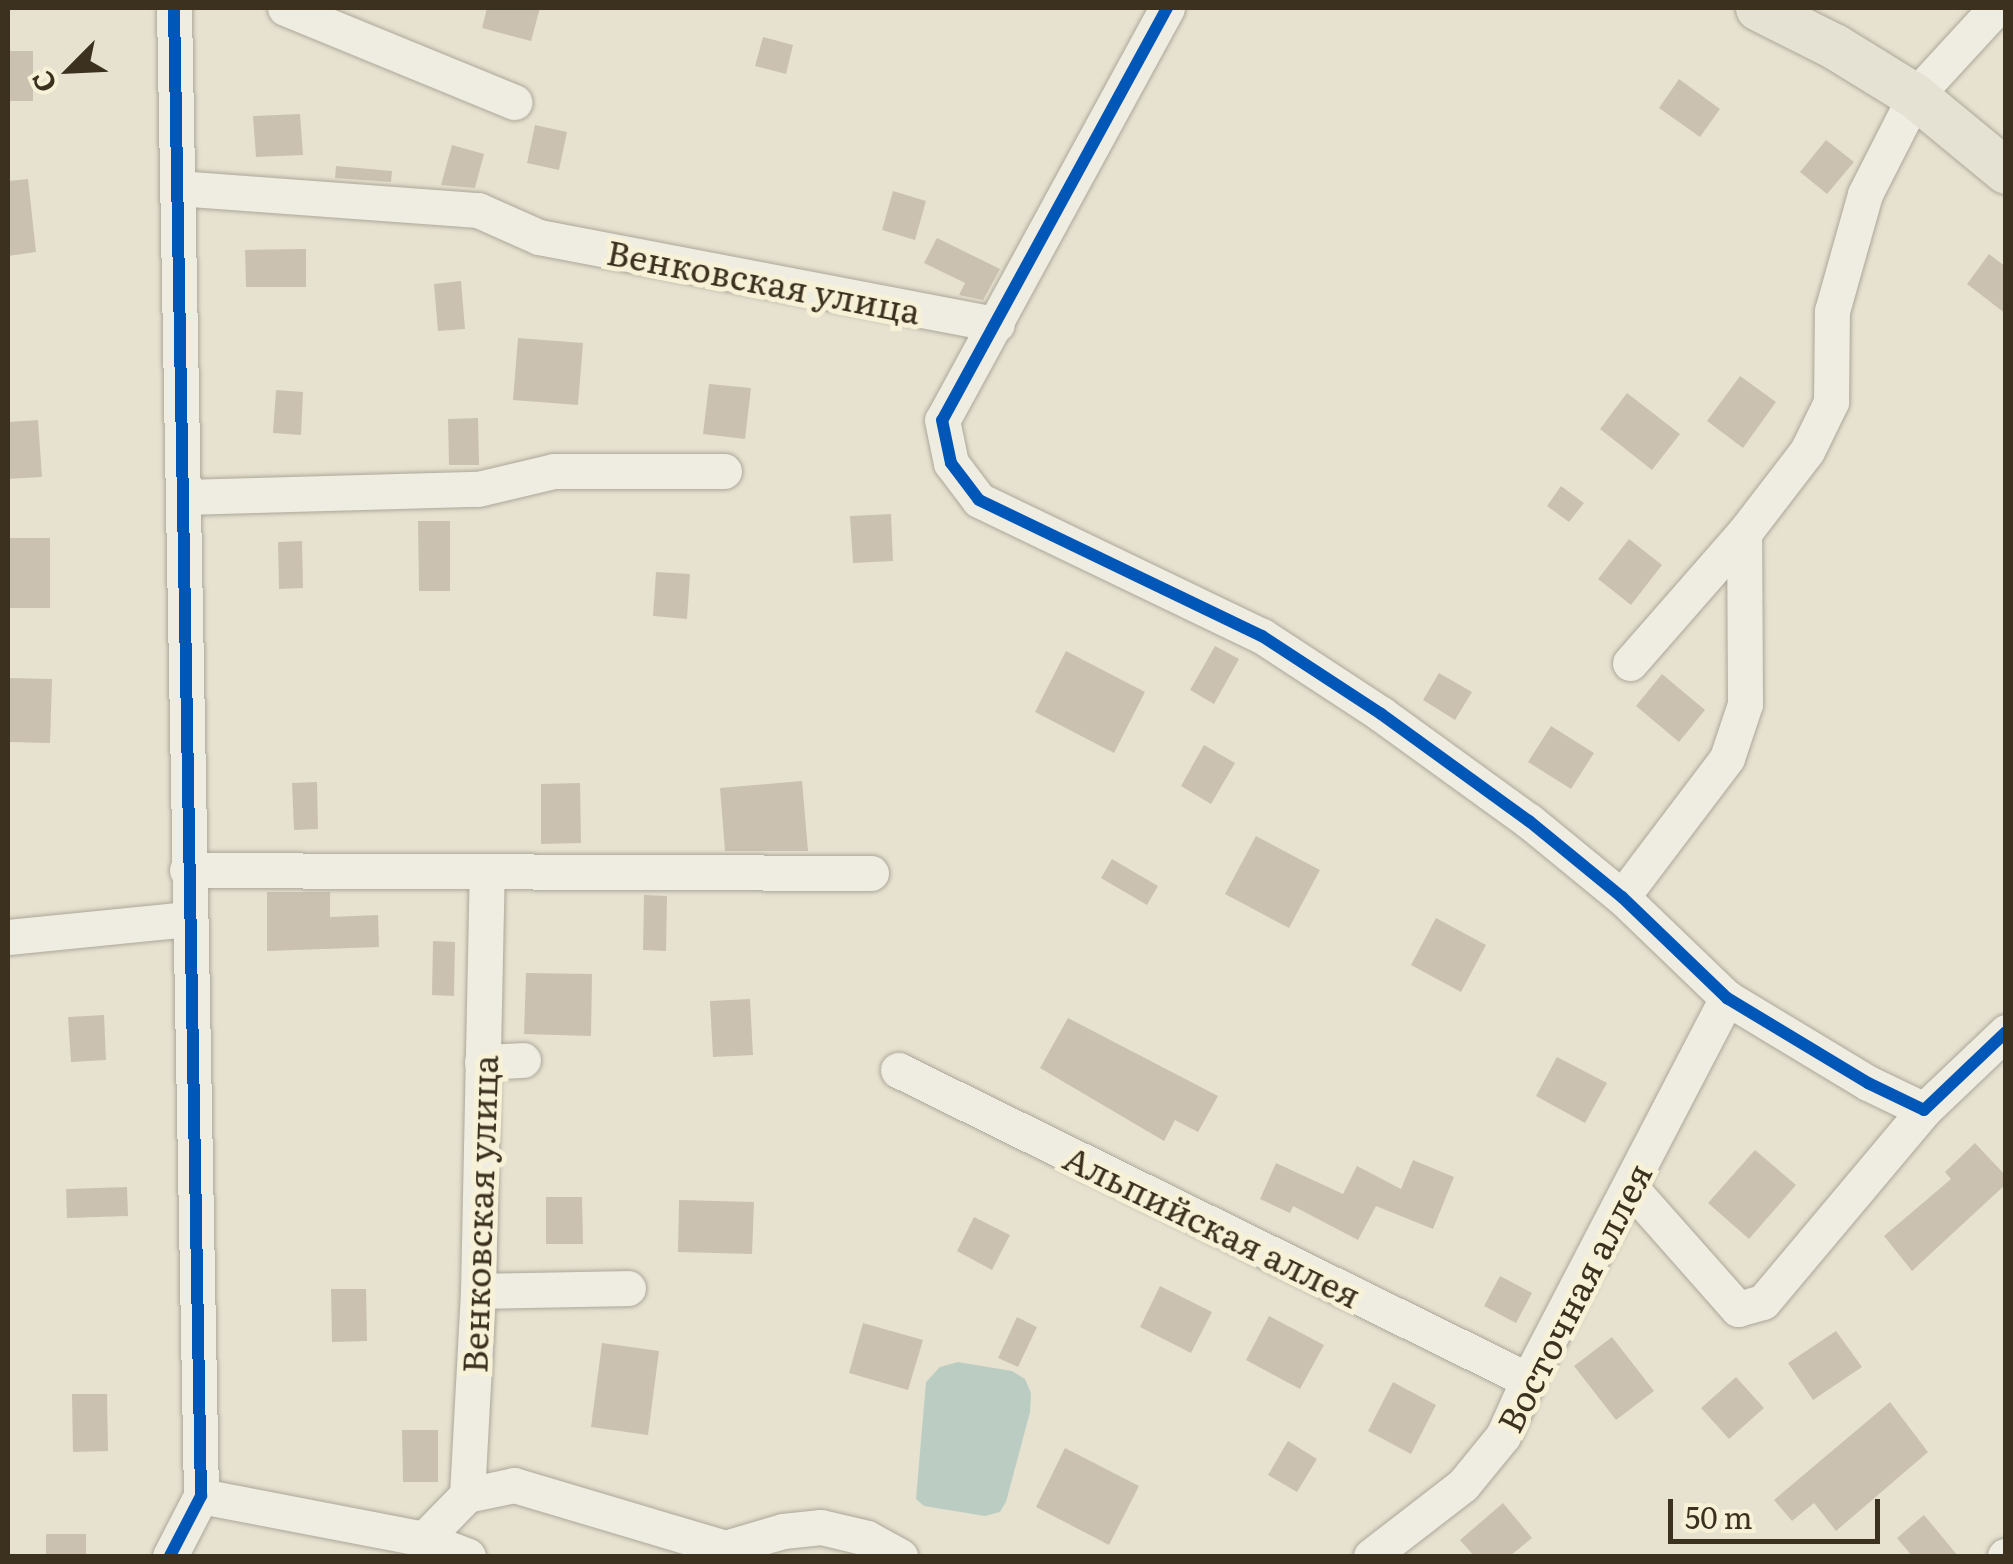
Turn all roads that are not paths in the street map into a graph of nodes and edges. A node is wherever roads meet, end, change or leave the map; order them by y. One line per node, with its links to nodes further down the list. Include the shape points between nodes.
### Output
1 (174, 8): 9 (street)
2 (286, 8): 7 (street)
3 (1166, 8): 10 (street)
4 (1758, 8): 6 (main road)
5 (1996, 8): 6 (street)
6 (1915, 96): 8 (main road); 13 (street, via 1865,194 1832,310 1831,402 1807,451)
7 (514, 102)
8 (2006, 170)
9 (177, 188): 10 (street, Венковская улица, via 478,210 538,236); 12 (street)
10 (997, 324): 18 (street, via 942,420 951,463 979,500 1262,636 1529,821)
11 (724, 471): 12 (street, via 554,471 478,490)
12 (184, 497): 15 (street)
13 (1744, 533): 14 (street); 18 (street, via 1746,704 1727,758)
14 (1630, 663)
15 (188, 870): 16 (street); 19 (street)
16 (487, 871): 17 (street); 24 (street, Венковская улица)
17 (871, 873)
18 (1622, 897): 21 (street)
19 (188, 919): 20 (street); 32 (street)
20 (8, 936)
21 (1727, 998): 26 (street); 27 (street, Восточная аллея)
22 (2006, 1032): 26 (street)
23 (523, 1060): 24 (street)
24 (482, 1062): 29 (street, Венковская улица)
25 (898, 1070): 30 (street, Альпийская аллея)
26 (1924, 1110): 27 (street, via 1763,1302 1738,1309)
27 (1630, 1187): 30 (street, Восточная аллея)
28 (628, 1288): 29 (street)
29 (478, 1290): 31 (street, Венковская улица)
30 (1528, 1380): 37 (street, Восточная аллея, via 1504,1436 1463,1485)
31 (466, 1495): 33 (street); 36 (street, via 514,1486 726,1548 821,1527 867,1538)
32 (200, 1496): 33 (street); 34 (street)
33 (424, 1539): 35 (street)
34 (170, 1556)
35 (468, 1556)
36 (900, 1556)
37 (1371, 1556)

